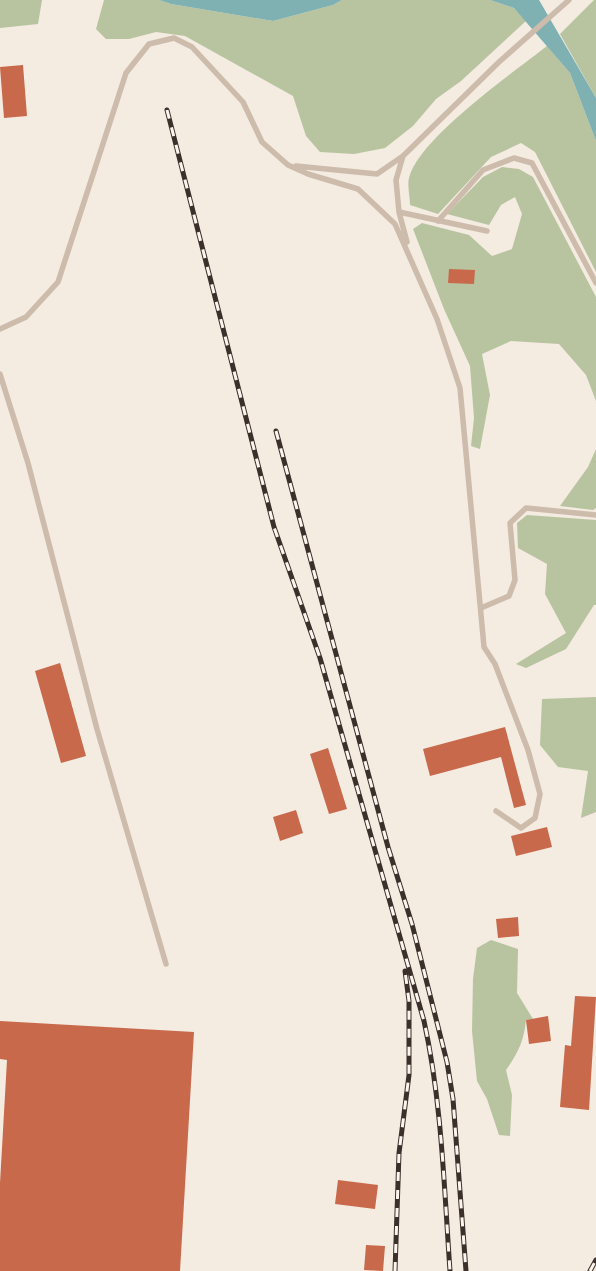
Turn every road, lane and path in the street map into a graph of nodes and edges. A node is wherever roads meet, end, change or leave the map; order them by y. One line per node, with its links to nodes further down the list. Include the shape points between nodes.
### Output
1 (570, 0): 2 (lane, via 512,50)
2 (403, 156): 3 (lane, via 377,174); 4 (lane, via 396,180)
3 (288, 165): 7 (lane, via 358,189 395,224); 9 (lane, via 262,142 243,102 192,47 174,38 149,44 126,73 58,282 26,318)
4 (399, 212): 5 (lane); 7 (lane)
5 (438, 220): 6 (lane); 8 (lane, via 483,170 514,158 532,163)
6 (487, 231)
7 (410, 254): 12 (lane, via 437,319 460,388)
8 (596, 283)
9 (0, 329)
10 (0, 374): 14 (lane, via 28,463 99,738)
11 (596, 515): 12 (lane, via 526,508 510,523 515,580 509,596)
12 (482, 608): 13 (lane, via 484,647 495,664 525,741 540,794 535,818 521,828)
13 (496, 811)
14 (166, 964)

